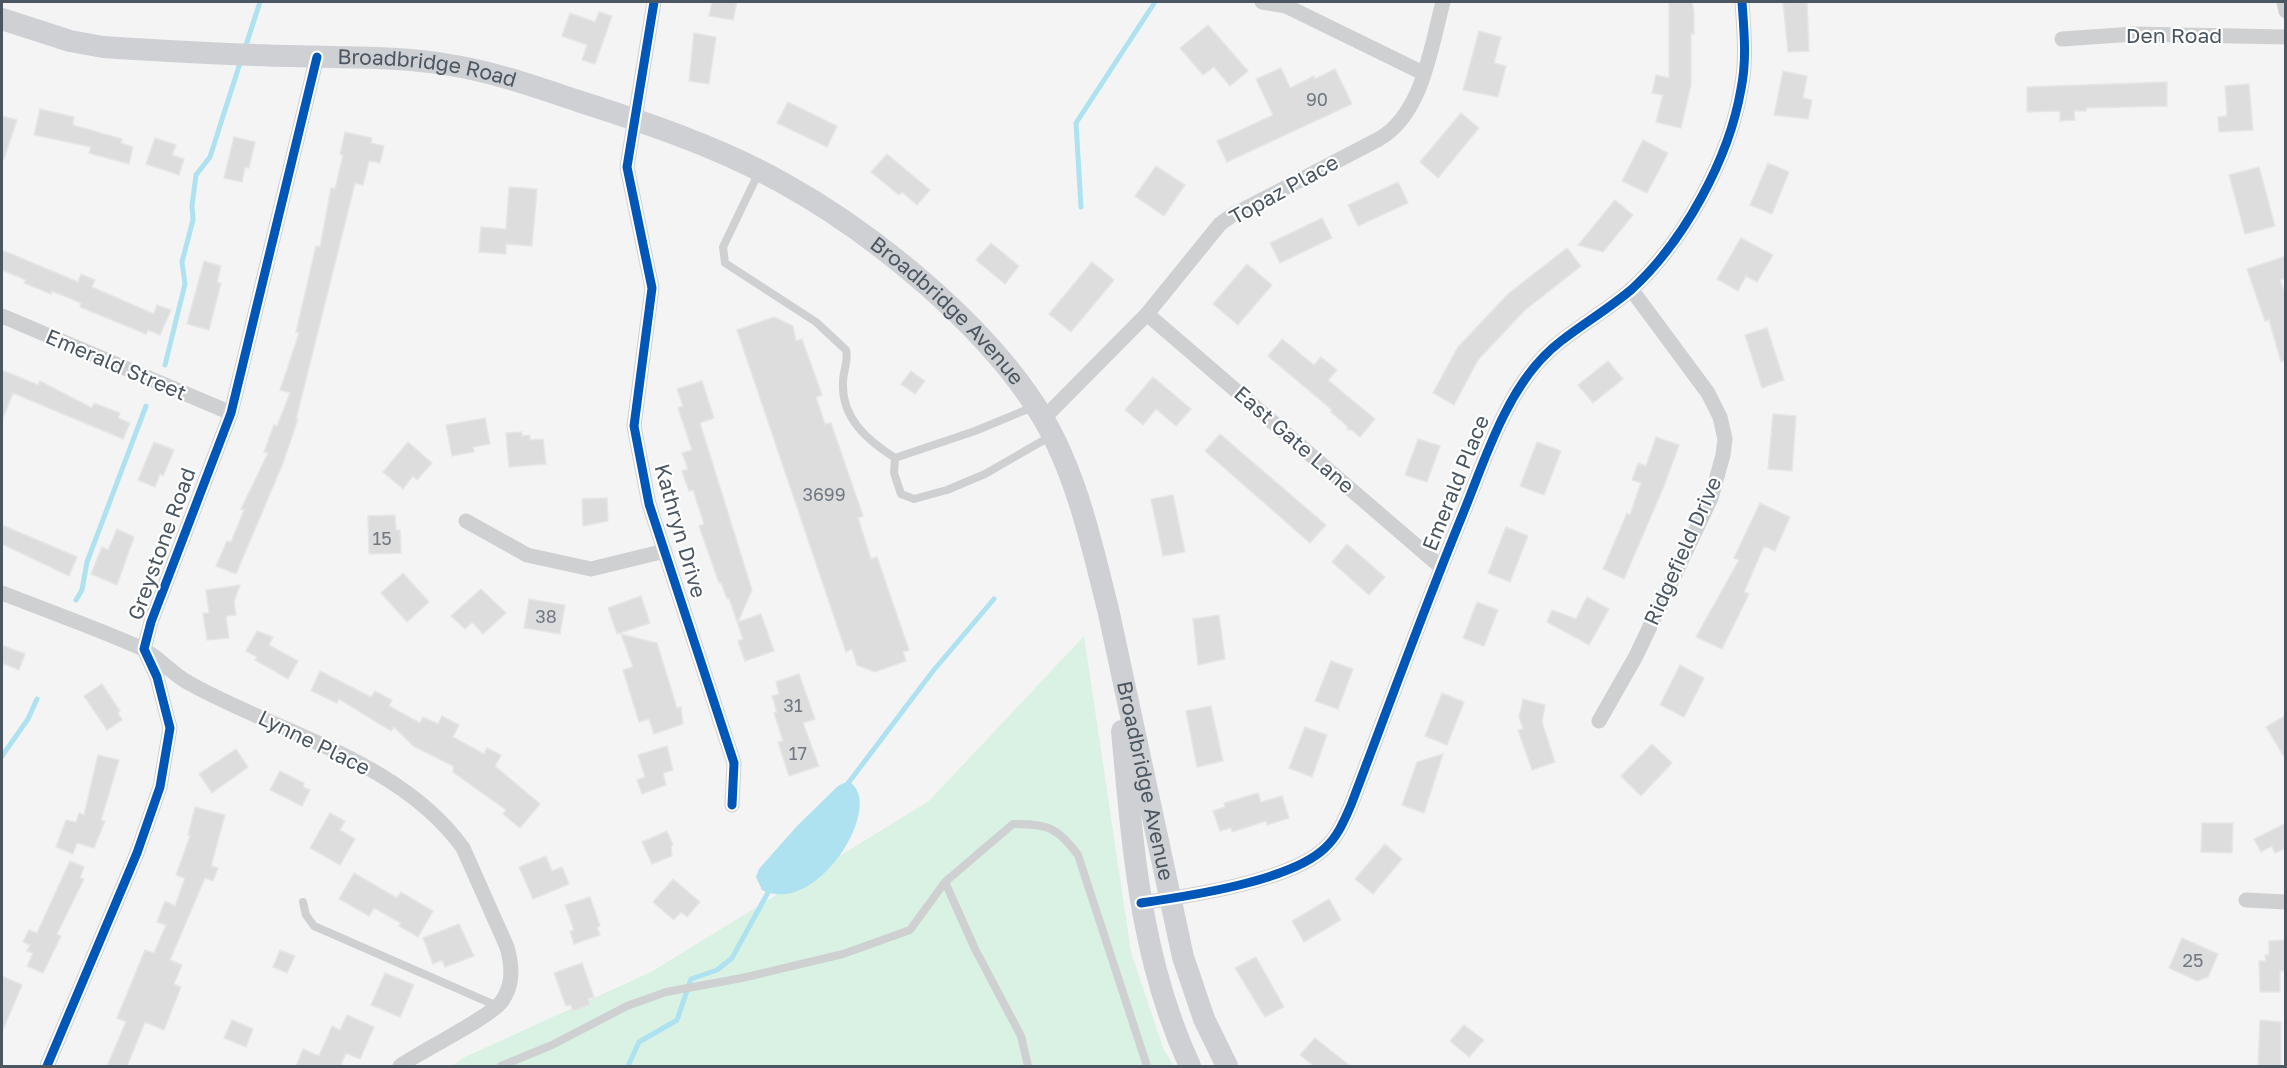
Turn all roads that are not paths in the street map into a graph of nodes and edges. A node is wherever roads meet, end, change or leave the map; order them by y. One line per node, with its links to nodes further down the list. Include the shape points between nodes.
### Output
1 (654, 2): 12 (street, Kathryn Drive)
2 (1262, 2): 11 (street, via 1286,6)
3 (1443, 2): 11 (street, Topaz Place)
4 (1742, 2): 14 (street, Emerald Place, via 1742,88 1730,136 1713,175 1685,222 1656,263)
5 (2284, 2): 6 (street)
6 (2286, 11)
7 (2, 19): 10 (main road, Broadbridge Road, via 70,41 103,47)
8 (2286, 37): 9 (street, Den Road, via 2134,34)
9 (2062, 39)
10 (317, 57): 12 (main road, Broadbridge Road, via 385,58 450,65 505,78); 17 (street, Greystone Road)
11 (1423, 73): 15 (street, Topaz Place, via 1410,106 1388,134 1231,216)
12 (634, 120): 13 (main road, Broadbridge Avenue); 21 (street, Kathryn Drive, via 627,167 652,288 634,426)
13 (759, 171): 18 (main road, Broadbridge Avenue, via 817,203 927,285 984,342); 19 (lane, via 723,247 725,262 816,322 846,350 842,395 847,407 857,428)
14 (1631, 289): 22 (street, Emerald Place, via 1560,342 1525,378 1504,414); 26 (street, Ridgefield Drive, via 1708,393 1725,439 1711,498 1636,656)
15 (1147, 314): 18 (street, Topaz Place); 22 (street, East Gate Lane)
16 (2, 316): 17 (street, Emerald Street)
17 (231, 413): 25 (street, Greystone Road, via 151,622)
18 (1043, 420): 19 (lane, via 975,431); 19 (lane, via 985,474 914,499 901,494 894,473); 24 (main road, Broadbridge Avenue, via 1083,519)
19 (895, 458)
20 (466, 521): 21 (street, via 527,555 591,569)
21 (664, 550): 27 (street, Kathryn Drive, via 734,763)
22 (1441, 567): 29 (street, Emerald Place, via 1352,805 1336,837 1297,867)
23 (2, 593): 25 (street, Lynne Place)
24 (1112, 631): 29 (main road, Broadbridge Avenue); 33 (main road, Broadbridge Avenue)
25 (144, 650): 34 (street, Lynne Place, via 187,683 390,779 433,812 463,848 507,946 512,973); 35 (street, Greystone Road, via 157,677 170,728 160,787 137,853)
26 (1599, 721)
27 (732, 805)
28 (945, 882): 37 (lane, via 910,930 843,954 666,992 627,1006); 38 (lane, via 1021,1036); 39 (lane, via 1013,824 1038,824 1063,834 1078,855)
29 (1171, 899): 33 (street, Emerald Place); 41 (main road, Broadbridge Avenue, via 1193,992)
30 (2246, 900): 32 (street)
31 (303, 902): 34 (lane, via 314,926)
32 (2286, 902)
33 (1141, 903): 40 (main road, Broadbridge Avenue, via 1160,990)
34 (500, 1003): 36 (street)
35 (47, 1066)
36 (400, 1066)
37 (501, 1066)
38 (1028, 1066)
39 (1147, 1066)
40 (1191, 1066)
41 (1227, 1066)

